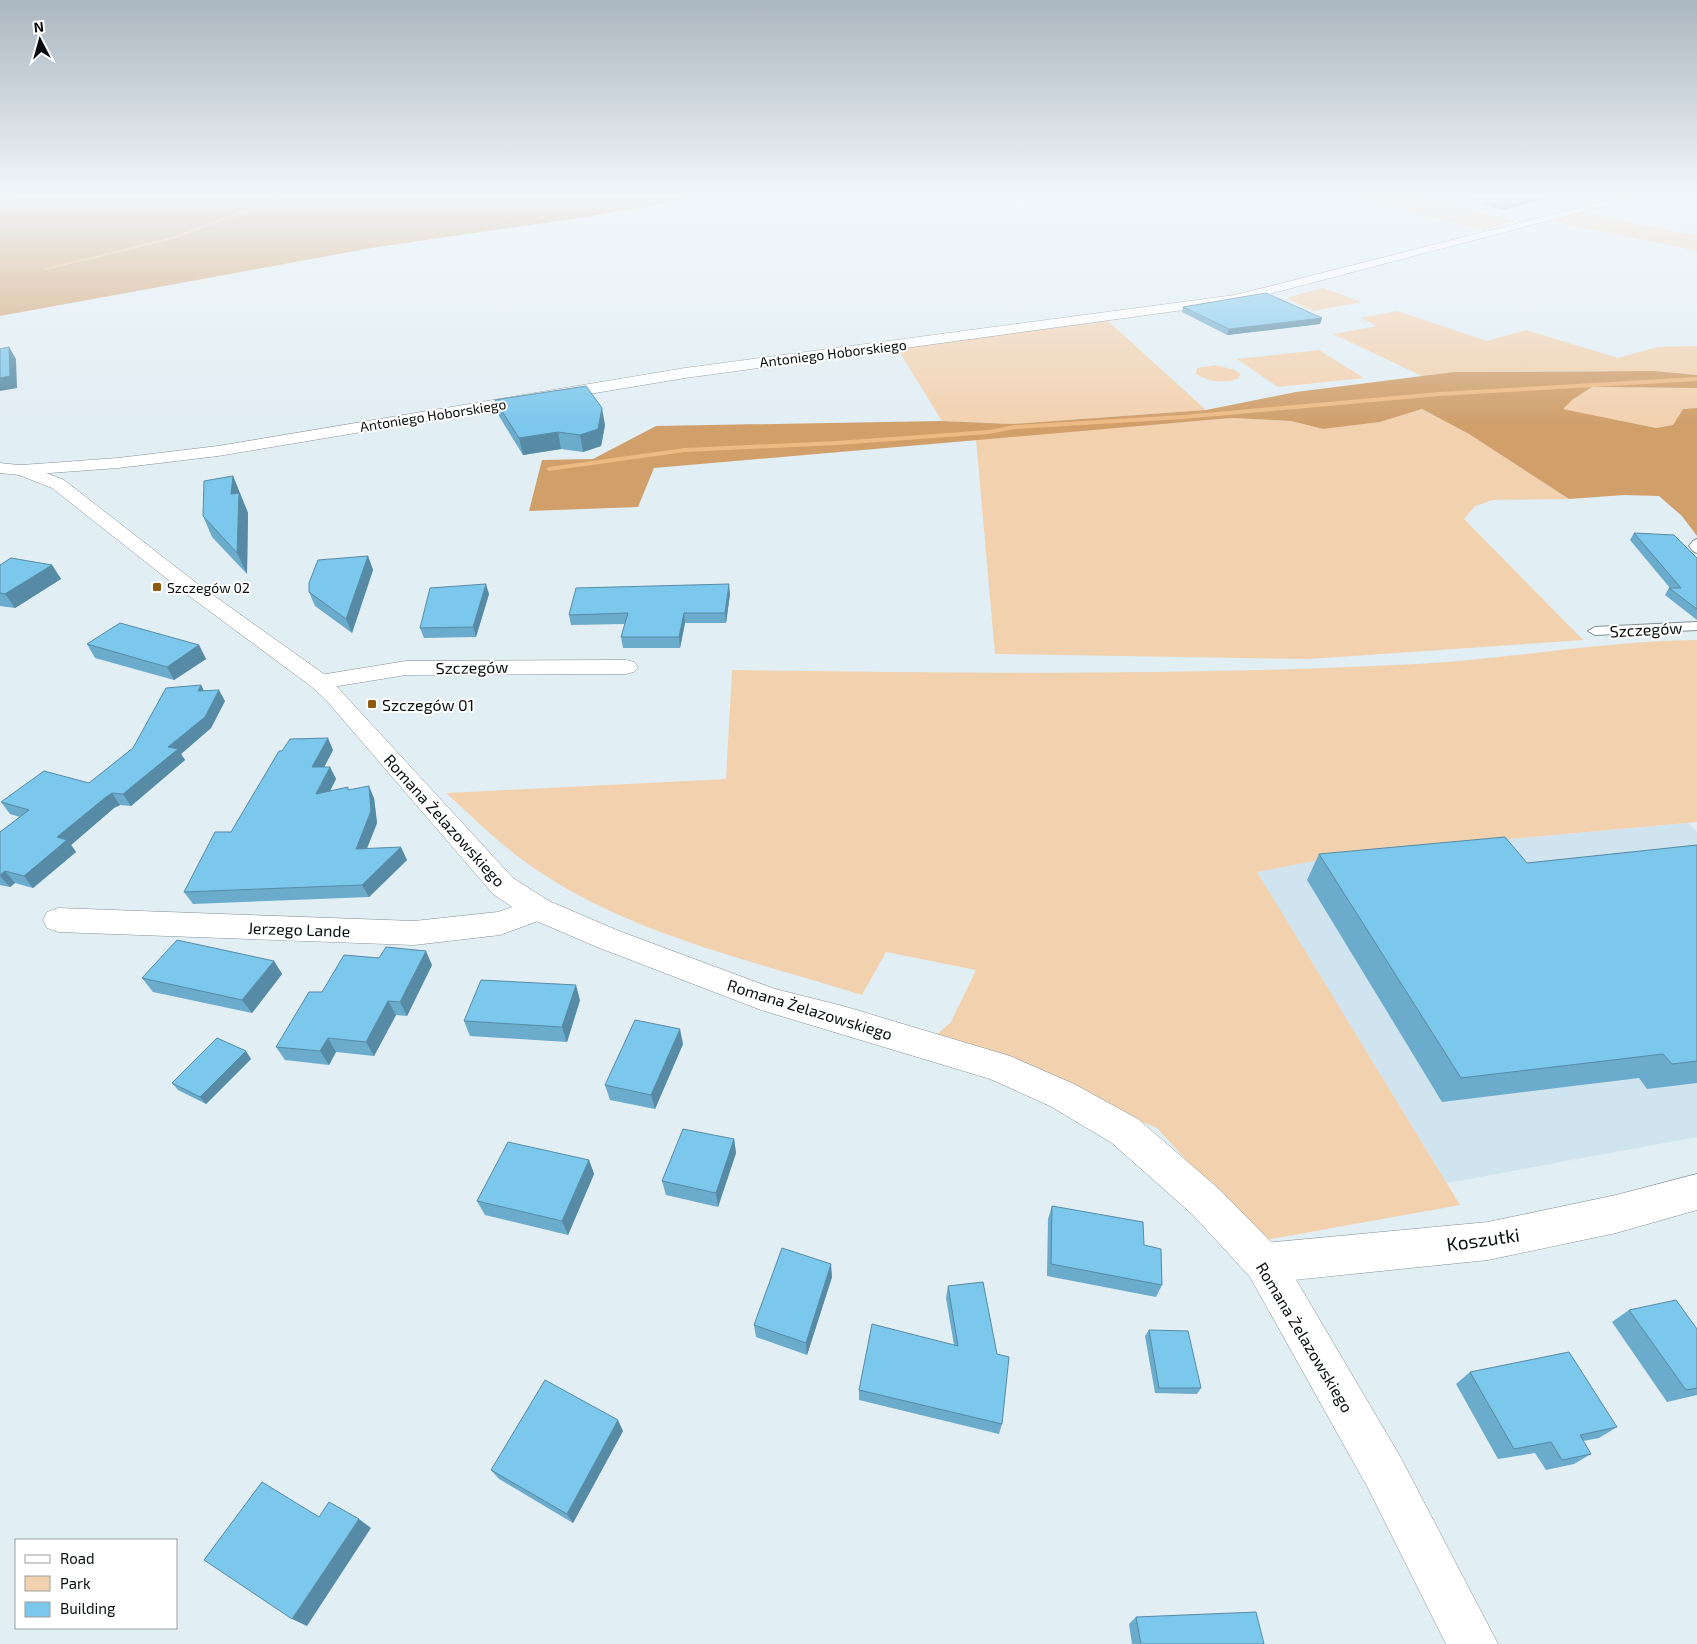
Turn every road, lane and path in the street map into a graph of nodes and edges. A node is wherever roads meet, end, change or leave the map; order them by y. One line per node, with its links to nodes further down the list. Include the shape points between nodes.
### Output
1 (1335, 273): 2 (street, Antoniego Hoborskiego, via 1235,299 685,373 218,451 118,463)
2 (11, 469): 8 (street, Romana Żelazowskiego, via 58,484)
3 (1697, 544): 4 (lane)
4 (1697, 549)
5 (1697, 626): 6 (lane, Szczegów)
6 (1595, 632)
7 (626, 666): 8 (street, Szczegów, via 406,668)
8 (320, 682): 9 (street, Romana Żelazowskiego, via 503,886)
9 (538, 909): 10 (street, Jerzego Lande, via 500,923 414,933); 12 (street, Romana Żelazowskiego, via 608,940 772,1000 998,1067 1062,1095 1124,1131 1206,1202)
10 (58, 920)
11 (1697, 1192): 12 (street, Koszutki, via 1616,1214 1488,1241)
12 (1264, 1263): 13 (street, Romana Żelazowskiego, via 1385,1474)
13 (1473, 1644)

